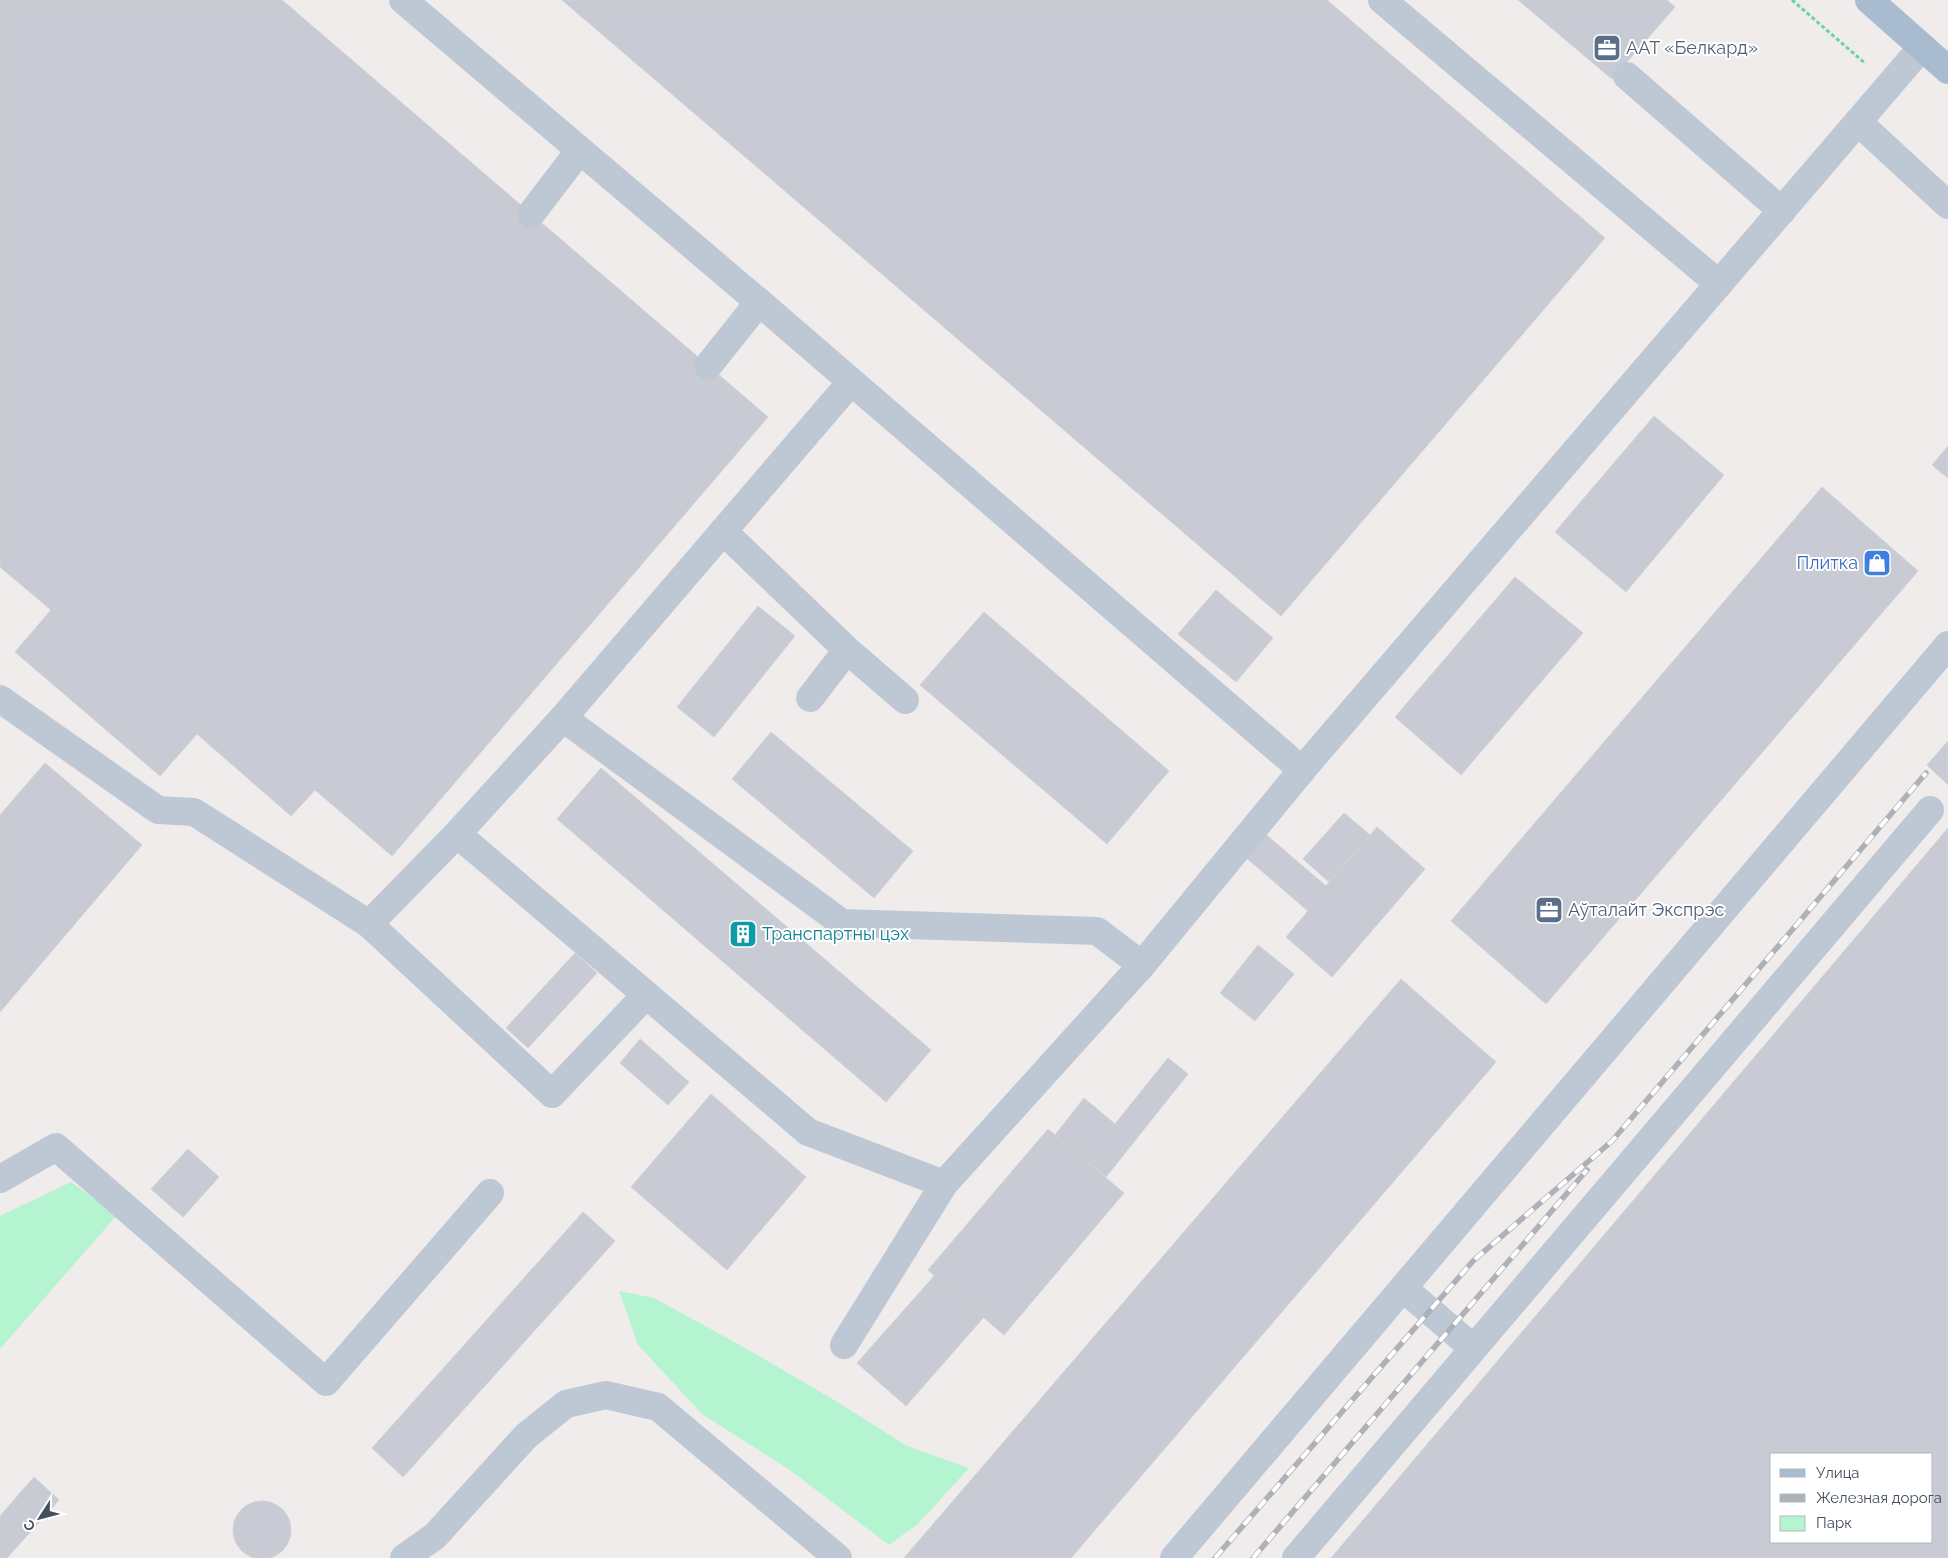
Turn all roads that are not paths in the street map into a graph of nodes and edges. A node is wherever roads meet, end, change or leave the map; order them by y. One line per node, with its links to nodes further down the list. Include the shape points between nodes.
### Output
1 (403, 0): 8 (lane)
2 (1382, 0): 12 (lane)
3 (1869, 0): 4 (main road)
4 (1922, 46): 5 (main road); 7 (lane)
5 (1948, 70)
6 (1627, 76): 10 (lane)
7 (1858, 122): 9 (lane); 10 (lane)
8 (580, 150): 11 (lane); 13 (lane)
9 (1948, 205)
10 (1782, 211): 12 (lane)
11 (530, 214)
12 (1719, 284): 23 (lane)
13 (759, 302): 14 (lane); 15 (lane)
14 (708, 366)
15 (851, 382): 16 (lane); 23 (lane)
16 (723, 531): 18 (lane); 22 (lane)
17 (1948, 646): 32 (lane)
18 (847, 650): 19 (lane); 21 (lane)
19 (810, 698)
20 (0, 699): 26 (lane, via 158,810 194,812)
21 (905, 700)
22 (563, 718): 25 (lane); 27 (lane, via 842,923 1097,930)
23 (1302, 770): 27 (lane)
24 (1930, 810): 34 (lane)
25 (457, 834): 26 (lane); 28 (lane)
26 (369, 924): 28 (lane, via 552,1094)
27 (1142, 965): 30 (lane)
28 (646, 994): 30 (lane, via 808,1132)
29 (0, 1178): 31 (lane, via 56,1147 326,1382)
30 (944, 1184): 33 (lane)
31 (490, 1194)
32 (1403, 1288): 34 (lane); 37 (lane)
33 (844, 1345)
34 (1473, 1348): 38 (lane)
35 (404, 1558): 36 (lane, via 435,1536 526,1436 566,1404 606,1396 658,1407)
36 (838, 1558)
37 (1174, 1558)
38 (1296, 1558)

